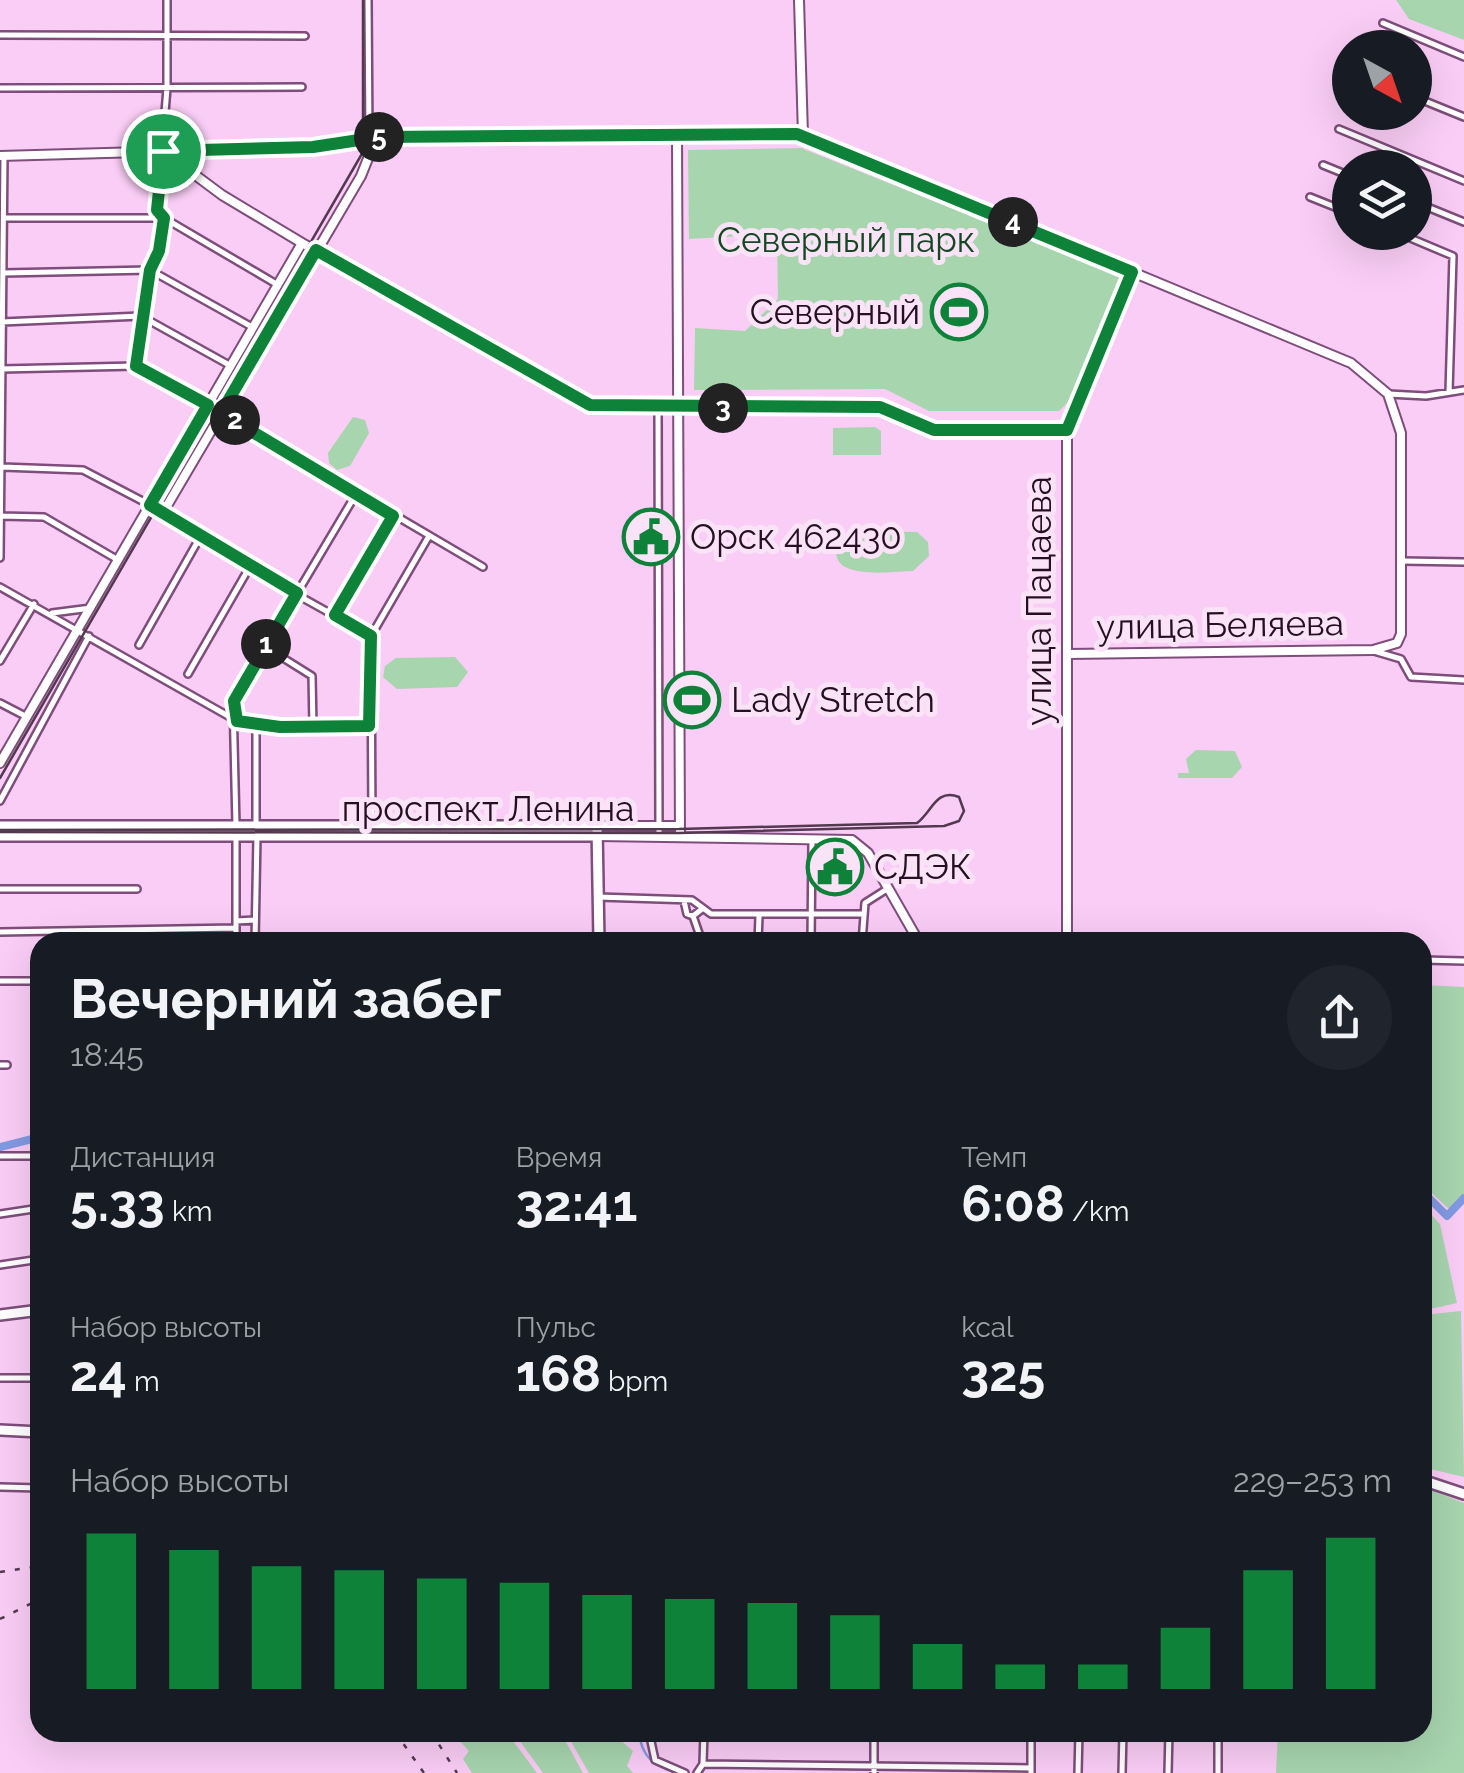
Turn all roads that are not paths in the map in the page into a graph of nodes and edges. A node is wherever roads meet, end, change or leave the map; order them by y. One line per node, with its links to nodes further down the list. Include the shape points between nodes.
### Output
1 (167, 0): 6 (street)
2 (368, 0): 17 (street)
3 (799, 0): 16 (street)
4 (1383, 23): 8 (street)
5 (0, 36): 6 (street)
6 (167, 36): 7 (street); 11 (street)
7 (305, 36)
8 (1464, 57)
9 (302, 87): 11 (street)
10 (0, 88): 11 (street)
11 (167, 88): 18 (street)
12 (1432, 104): 13 (street)
13 (1464, 117)
14 (1341, 130): 22 (street)
15 (676, 135): 16 (street); 17 (street); 47 (street)
16 (803, 135): 33 (street)
17 (370, 137): 18 (street, via 313,147); 31 (street, via 361,176)
18 (163, 151): 19 (street); 27 (street, via 157,210); 29 (street)
19 (2, 156): 26 (street)
20 (1324, 165): 21 (street)
21 (1332, 168)
22 (1464, 181)
23 (1310, 197): 24 (street)
24 (1332, 206)
25 (1432, 209): 28 (street)
26 (2, 218): 27 (street); 34 (street)
27 (164, 218): 32 (street); 35 (street)
28 (1464, 222)
29 (302, 243): 31 (street); 35 (street)
30 (1432, 247): 43 (street, via 1453,256)
31 (316, 250): 46 (street, via 590,405); 48 (street)
32 (150, 270): 34 (street); 36 (street); 38 (street)
33 (1132, 272): 44 (street, via 1350,363); 50 (street, улица Пацаева)
34 (2, 273): 37 (street)
35 (278, 285): 38 (street)
36 (141, 316): 37 (street); 39 (street); 40 (street)
37 (1, 322): 41 (street)
38 (254, 328): 40 (street)
39 (136, 366): 41 (street); 45 (street)
40 (231, 366): 45 (street)
41 (1, 369): 49 (street)
42 (1464, 390): 43 (street)
43 (1449, 392): 44 (street)
44 (1388, 394): 61 (street, via 1402,432)
45 (208, 405): 53 (street)
46 (658, 408): 47 (street); 92 (street)
47 (679, 408): 50 (street, via 880,407 934,430); 93 (street)
48 (221, 413): 52 (street); 54 (street)
49 (2, 418): 51 (street)
50 (1067, 430): 76 (street, улица Пацаева)
51 (1, 467): 53 (street, via 83,470); 55 (street)
52 (356, 494): 56 (street); 66 (street)
53 (150, 505): 54 (street); 60 (street)
54 (161, 511): 58 (street)
55 (0, 516): 59 (street); 60 (street, via 44,517)
56 (393, 516): 57 (street); 70 (street)
57 (429, 536): 63 (street); 73 (street)
58 (200, 538): 64 (street); 74 (street)
59 (0, 558)
60 (118, 560): 68 (street)
61 (1402, 561): 62 (street); 75 (street, via 1401,634 1390,649)
62 (1464, 562)
63 (483, 567)
64 (249, 568): 66 (street); 79 (street)
65 (0, 586): 67 (street)
66 (297, 593): 70 (street); 77 (street)
67 (34, 603): 69 (street); 78 (street)
68 (90, 608): 69 (street); 71 (street)
69 (52, 613): 71 (street)
70 (335, 615): 73 (street)
71 (78, 629): 72 (street); 82 (street)
72 (89, 636): 83 (street); 88 (street)
73 (371, 636): 85 (street)
74 (139, 645)
75 (1373, 650): 76 (street, улица Беляева); 80 (street, via 1401,659 1411,677)
76 (1068, 654): 120 (street, улица Пацаева)
77 (258, 657): 83 (street, via 234,701); 86 (street, via 280,656 312,676)
78 (0, 661)
79 (188, 674)
80 (1464, 680)
81 (0, 702): 82 (street)
82 (26, 717): 87 (street)
83 (237, 721): 84 (street); 94 (street)
84 (256, 724): 86 (street); 95 (street)
85 (369, 726): 86 (street); 96 (street)
86 (314, 727)
87 (0, 763)
88 (0, 801)
89 (0, 826): 90 (main road, проспект Ленина)
90 (137, 831): 94 (main road, проспект Ленина); 97 (main road, проспект Ленина)
91 (597, 831): 92 (street, проспект Ленина); 96 (main road, проспект Ленина); 102 (main road)
92 (659, 831): 93 (street, проспект Ленина)
93 (680, 831): 98 (street, проспект Ленина)
94 (236, 832): 95 (main road, проспект Ленина); 110 (street)
95 (256, 832): 96 (main road, проспект Ленина); 109 (street)
96 (372, 832)
97 (0, 836)
98 (812, 837): 99 (street, проспект Ленина, via 860,845); 106 (street)
99 (888, 888): 107 (street, via 870,896); 119 (street, проспект Ленина)
100 (0, 889): 101 (street)
101 (137, 889)
102 (598, 897): 103 (street); 114 (main road)
103 (684, 900): 104 (street); 108 (street, via 684,910)
104 (702, 909): 105 (street); 108 (street)
105 (759, 914): 106 (street); 116 (street)
106 (811, 914): 107 (street); 117 (street)
107 (863, 914): 118 (street)
108 (694, 916): 115 (street)
109 (255, 920): 110 (street); 113 (street)
110 (236, 925): 111 (street); 112 (street)
111 (0, 932)
112 (236, 932)
113 (255, 932)
114 (599, 932)
115 (699, 932)
116 (758, 932)
117 (811, 932)
118 (862, 932)
119 (912, 932)
120 (1067, 932)
121 (1432, 960): 122 (street)
122 (1464, 961)
123 (0, 981): 124 (street)
124 (30, 981)
125 (0, 1156): 126 (street)
126 (30, 1156)
127 (30, 1210): 128 (street)
128 (0, 1214)
129 (30, 1260): 130 (street)
130 (0, 1264)
131 (30, 1311): 132 (main road)
132 (0, 1315)
133 (0, 1378): 134 (street)
134 (30, 1378)
135 (0, 1430): 136 (main road)
136 (30, 1432)
137 (1432, 1483): 140 (main road)
138 (0, 1487): 139 (street)
139 (30, 1488)
140 (1464, 1494)
141 (650, 1742): 153 (street, via 655,1760)
142 (704, 1742): 149 (street)
143 (874, 1742): 151 (street)
144 (1031, 1742): 152 (street)
145 (1079, 1742): 155 (street)
146 (1124, 1742): 156 (street)
147 (1169, 1742): 157 (street)
148 (1218, 1742): 158 (street)
149 (703, 1764): 150 (street); 154 (street)
150 (751, 1769): 151 (street)
151 (874, 1769): 152 (street)
152 (1031, 1770)
153 (685, 1773)
154 (696, 1773)
155 (1078, 1773)
156 (1122, 1773)
157 (1168, 1773)
158 (1218, 1773)

